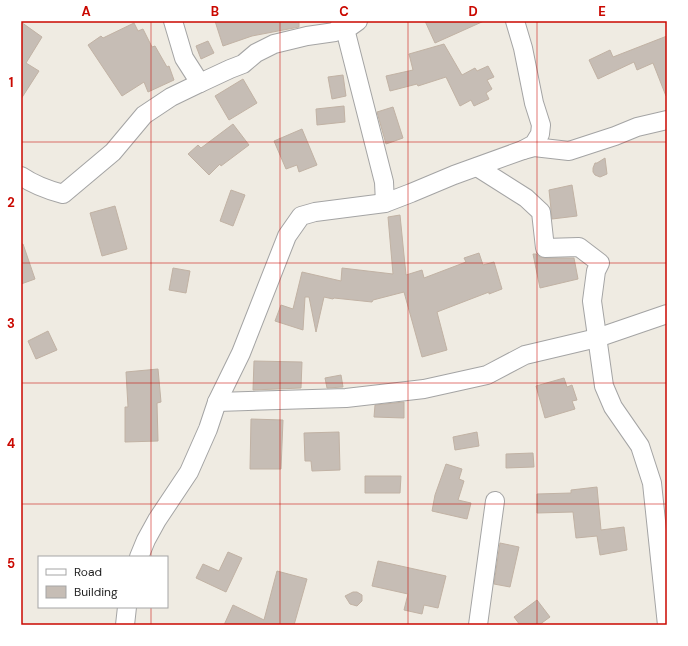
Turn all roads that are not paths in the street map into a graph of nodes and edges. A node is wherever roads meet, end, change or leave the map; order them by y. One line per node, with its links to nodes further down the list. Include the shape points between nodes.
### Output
1 (173, 21): 4 (street, via 184,58)
2 (515, 21): 6 (street, via 541,125 540,134 534,144)
3 (348, 22): 4 (street, via 335,32 274,44 256,53 243,64); 9 (street, via 384,182)
4 (200, 84): 8 (street, via 172,97 144,115 113,152 63,194)
5 (667, 120): 6 (street, via 637,127 569,151 534,147)
6 (523, 150): 7 (street)
7 (477, 167): 9 (street); 11 (street, via 526,198 542,212 545,248 579,247 600,263 596,271 592,301)
8 (21, 176)
9 (385, 203): 12 (street, via 301,216 287,236 241,354)
10 (667, 314): 11 (street)
11 (597, 338): 12 (street, via 525,355 487,375 424,389 346,398); 18 (street, via 604,386 612,407 640,446 652,483)
12 (217, 402): 14 (street, via 189,472 157,520)
13 (496, 501): 17 (street)
14 (139, 556)
15 (127, 608): 16 (street)
16 (125, 625)
17 (478, 625)
18 (667, 625)

